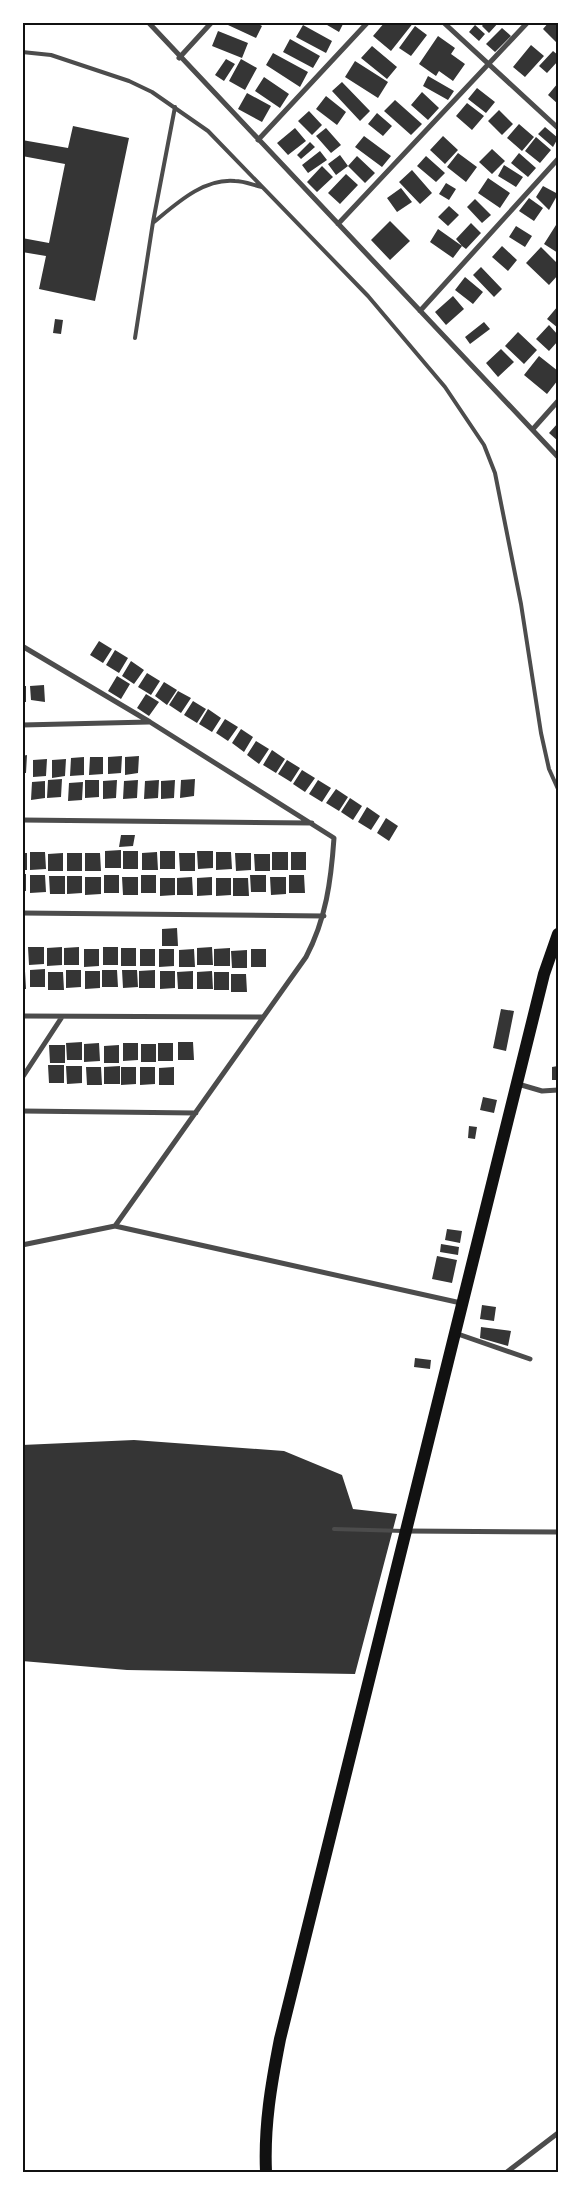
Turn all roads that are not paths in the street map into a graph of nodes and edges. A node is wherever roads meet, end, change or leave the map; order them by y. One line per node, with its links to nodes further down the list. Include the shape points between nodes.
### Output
1 (148, 22): 7 (street)
2 (212, 22): 7 (street)
3 (368, 22): 11 (street)
4 (443, 22): 8 (street)
5 (528, 22): 8 (street)
6 (22, 52): 9 (lane, via 51,55 130,81)
7 (179, 58): 11 (street)
8 (489, 64): 10 (street); 15 (street)
9 (175, 107): 13 (lane, via 208,131); 14 (lane)
10 (558, 128)
11 (258, 140): 15 (street)
12 (558, 160): 16 (street)
13 (262, 187): 14 (lane, via 235,181 212,184 194,192); 24 (lane, via 368,296 445,387 484,445 504,509 541,734 549,769)
14 (153, 222): 17 (lane)
15 (338, 224): 16 (street)
16 (420, 311): 19 (street)
17 (134, 338)
18 (558, 402): 19 (street)
19 (533, 429): 20 (street)
20 (558, 457)
21 (22, 646): 22 (street)
22 (150, 722): 23 (street); 26 (street)
23 (22, 725)
24 (558, 789)
25 (22, 820): 26 (street)
26 (312, 823): 28 (street, via 334,838)
27 (22, 913): 28 (street)
28 (324, 916): 32 (street, via 306,956)
29 (558, 934): 34 (main road, via 544,974)
30 (22, 1016): 31 (street)
31 (62, 1017): 32 (street); 33 (street)
32 (262, 1017): 37 (street)
33 (22, 1078)
34 (518, 1084): 35 (street, via 542,1091); 40 (main road)
35 (558, 1090)
36 (22, 1112): 37 (street)
37 (196, 1113): 38 (street)
38 (115, 1226): 39 (street); 40 (street)
39 (22, 1245)
40 (461, 1303): 41 (main road)
41 (454, 1332): 42 (street); 44 (main road)
42 (530, 1359)
43 (334, 1529): 44 (lane)
44 (407, 1531): 45 (street); 47 (main road, via 280,2039 264,2137)
45 (558, 1532)
46 (558, 2132): 48 (street)
47 (266, 2172)
48 (508, 2172)

